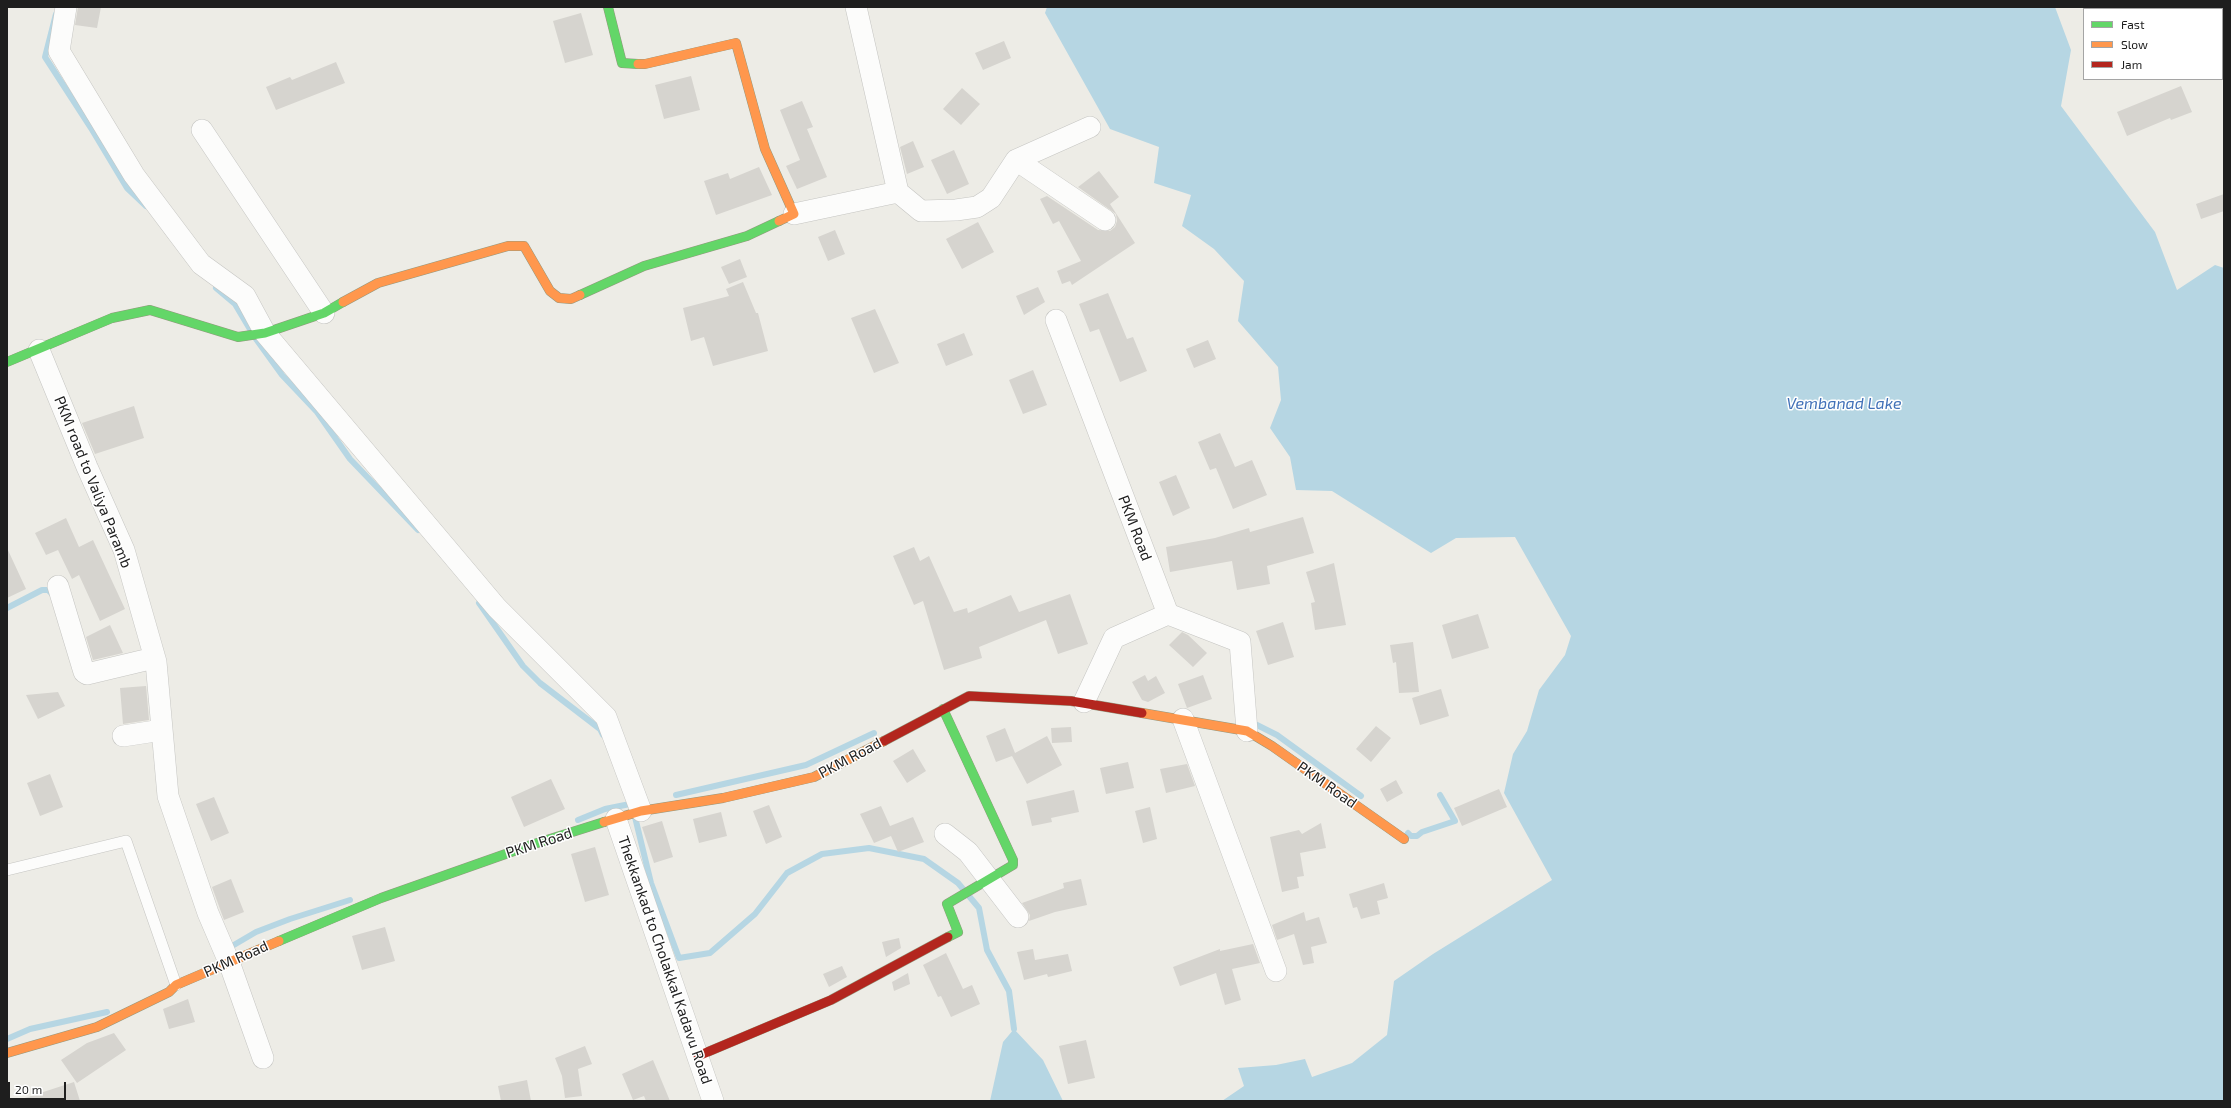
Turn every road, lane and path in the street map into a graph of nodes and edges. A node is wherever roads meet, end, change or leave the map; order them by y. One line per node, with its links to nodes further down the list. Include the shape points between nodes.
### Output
1 (66, 7): 12 (street, via 59,51 130,168 201,264 245,296)
2 (608, 7): 8 (street, via 622,62 645,64 736,43 765,149)
3 (856, 7): 7 (street)
4 (1090, 127): 6 (street)
5 (202, 130): 10 (street)
6 (1016, 160): 7 (street, via 991,198 977,207 921,210); 9 (street)
7 (898, 192): 8 (street)
8 (794, 214): 10 (street, via 747,236 644,266 571,299 559,298 550,291 524,246 508,246 378,283)
9 (1105, 220)
10 (324, 313): 12 (street)
11 (1056, 320): 16 (street, PKM Road)
12 (265, 333): 13 (street, via 238,337 150,310 112,318); 24 (street, via 497,608 606,717)
13 (39, 350): 14 (street); 17 (street, PKM road to Valiya Paramb, via 124,550)
14 (7, 362)
15 (58, 586): 17 (street, via 84,672 87,674)
16 (1168, 614): 18 (street, via 1114,638); 22 (street, via 1240,642)
17 (154, 658): 21 (street, PKM road to Valiya Paramb)
18 (1084, 702): 19 (street, PKM Road, via 978,693); 20 (street, PKM Road)
19 (943, 708): 24 (street, PKM Road, via 814,777 723,798); 29 (street, via 1013,860 1013,865)
20 (1183, 720): 22 (street, PKM Road); 32 (street)
21 (162, 730): 23 (street); 31 (street, PKM road to Valiya Paramb, via 168,796 208,914)
22 (1247, 731): 27 (street, PKM Road)
23 (123, 736)
24 (641, 811): 25 (street, PKM Road)
25 (616, 819): 31 (street, PKM Road, via 531,845 381,898); 35 (street, Thekkankad to Cholakkal Kadavu Road)
26 (945, 834): 29 (street, via 968,852)
27 (1404, 840)
28 (7, 870): 33 (lane, via 126,841)
29 (989, 879): 30 (street); 35 (street, via 947,904 958,932 831,1000)
30 (1018, 917)
31 (229, 962): 33 (street, PKM Road); 36 (street, PKM road to Valiya Paramb)
32 (1276, 971)
33 (176, 985): 34 (street, PKM Road, via 169,992 98,1027)
34 (7, 1053)
35 (698, 1056): 37 (street, Thekkankad to Cholakkal Kadavu Road)
36 (263, 1058)
37 (713, 1101)

